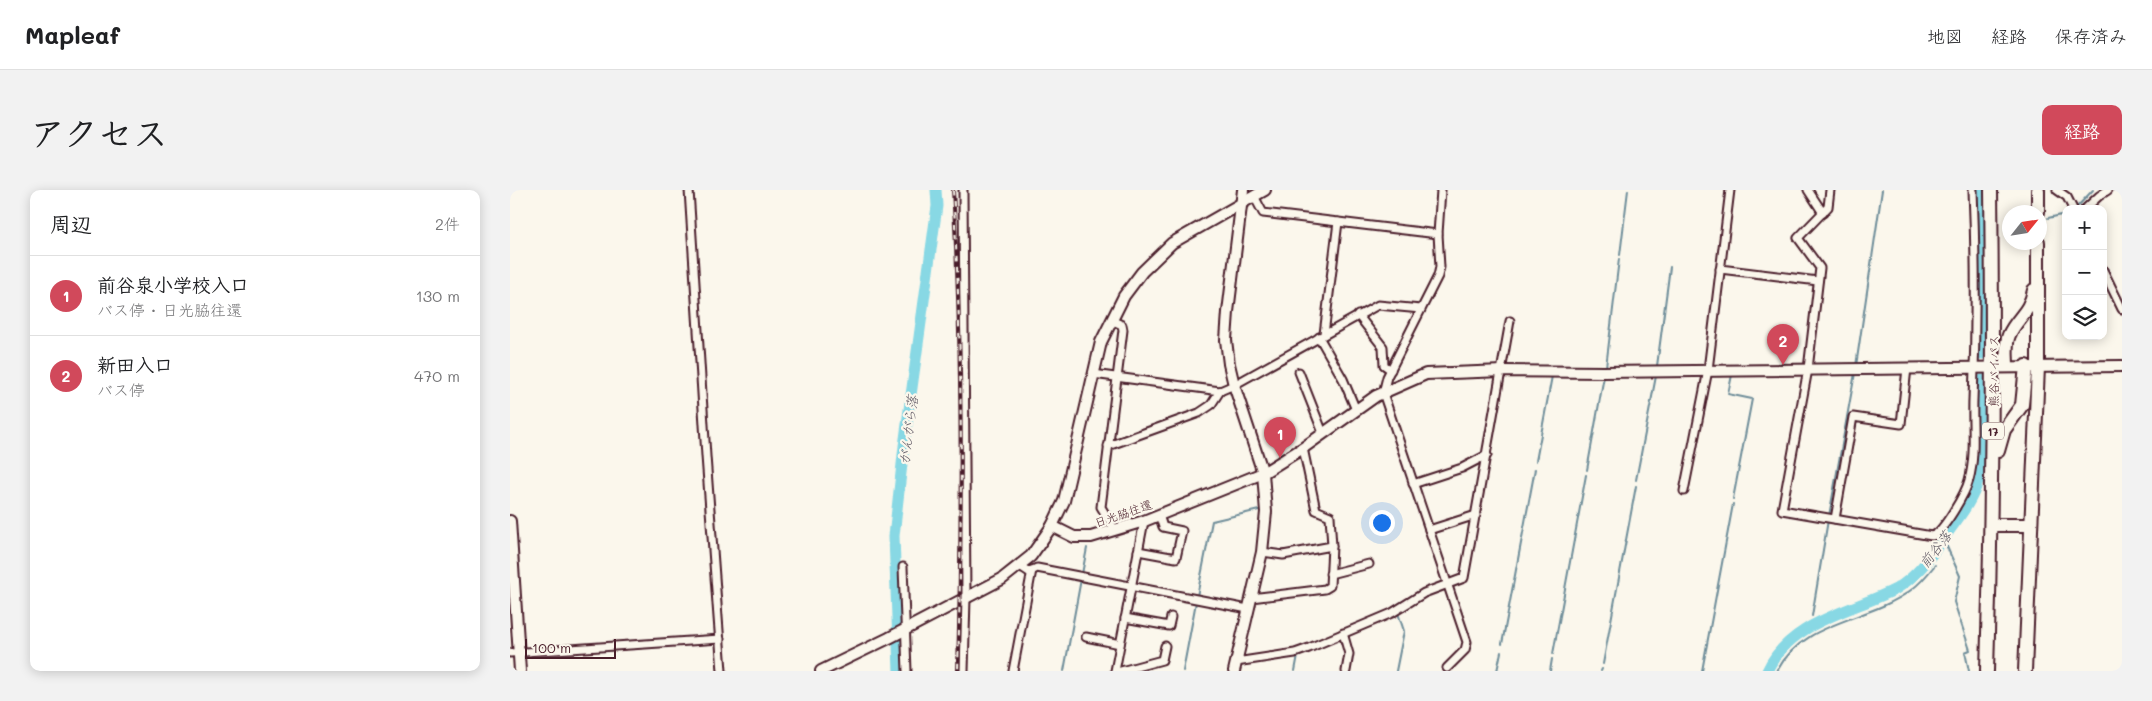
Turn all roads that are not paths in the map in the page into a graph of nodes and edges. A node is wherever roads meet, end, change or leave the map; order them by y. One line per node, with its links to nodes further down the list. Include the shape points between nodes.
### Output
1 (689, 190): 85 (street)
2 (963, 190): 78 (street)
3 (1243, 190): 15 (street)
4 (1265, 190): 14 (street)
5 (1441, 190): 21 (street)
6 (1730, 190): 24 (street)
7 (1808, 190): 19 (street)
8 (1830, 190): 19 (street, via 1828,207)
9 (1974, 190): 36 (street)
10 (1991, 190): 33 (highway, 熊谷バイパス / 17)
11 (2038, 190): 16 (highway)
12 (2057, 190): 17 (street, via 2067,197)
13 (2108, 190): 18 (street)
14 (1254, 196): 15 (street); 20 (street, via 1263,213)
15 (1242, 203): 30 (street, via 1172,243 1158,255 1133,284); 46 (street, via 1228,312 1227,348)
16 (2038, 205)
17 (2071, 205)
18 (2089, 205)
19 (1823, 212): 26 (street, via 1798,238 1820,268)
20 (1338, 222): 21 (street); 32 (street)
21 (1438, 234): 27 (street, via 1440,268)
22 (2038, 250): 23 (highway)
23 (2038, 258): 34 (highway, via 2033,296 2008,338); 37 (highway)
24 (1720, 269): 26 (street); 41 (street)
25 (2107, 278): 28 (street)
26 (1818, 281): 39 (street)
27 (1422, 309): 29 (street, via 1378,305); 40 (street)
28 (2122, 309)
29 (1358, 315): 32 (street); 40 (street, via 1383,347 1384,365)
30 (1111, 320): 44 (street, via 1101,342); 45 (street, via 1123,330)
31 (1510, 321): 42 (street)
32 (1321, 335): 46 (street); 49 (street)
33 (1993, 366): 34 (street, 日光脇往還); 36 (street, 日光脇往還); 55 (highway, 熊谷バイパス / 17)
34 (2007, 366): 37 (street, 日光脇往還)
35 (2122, 366): 37 (street, 日光脇往還)
36 (1975, 367): 38 (street, 日光脇往還); 60 (street, via 1969,480 1937,533 1932,536)
37 (2032, 367): 55 (highway, via 2022,405 2004,430); 64 (highway)
38 (1907, 368): 39 (street, 日光脇往還); 60 (street, via 1901,424 1853,417)
39 (1808, 369): 41 (street, 日光脇往還); 60 (street, via 1782,510)
40 (1391, 370): 48 (street)
41 (1708, 370): 42 (street, 日光脇往還); 57 (street)
42 (1503, 371): 48 (street, 日光脇往還, via 1426,374); 53 (street)
43 (1299, 372): 50 (street)
44 (1093, 374): 45 (street); 65 (street, via 1070,481)
45 (1118, 377): 47 (street); 51 (street)
46 (1234, 385): 47 (street); 54 (street)
47 (1220, 391): 51 (street, via 1211,405 1198,413)
48 (1383, 393): 49 (street, 日光脇往還); 56 (street)
49 (1356, 410): 50 (street, 日光脇往還)
50 (1323, 434): 52 (street, 日光脇往還)
51 (1108, 446): 66 (street, via 1101,507)
52 (1303, 448): 54 (street, 日光脇往還); 68 (street, via 1316,510 1330,516)
53 (1487, 455): 56 (street, via 1462,468); 59 (street)
54 (1263, 473): 58 (street, 日光脇往還); 70 (street, via 1266,512)
55 (1993, 480): 63 (highway, 熊谷バイパス / 17)
56 (1413, 484): 67 (street)
57 (1684, 491)
58 (1158, 515): 62 (street, 日光脇往還); 69 (street, via 1163,527 1182,530 1176,558)
59 (1476, 515): 67 (street); 76 (street, via 1464,578)
60 (1834, 519)
61 (510, 521): 88 (street)
62 (1144, 521): 66 (street, 日光脇往還); 69 (street)
63 (1992, 525): 64 (highway); 100 (highway, 熊谷バイパス / 17)
64 (2031, 525): 101 (highway)
65 (1052, 526): 66 (street, 日光脇往還, via 1078,538); 72 (street, via 1041,544)
66 (1115, 530)
67 (1429, 530): 76 (street)
68 (1332, 546): 70 (street, via 1283,555); 75 (street)
69 (1138, 551): 77 (street)
70 (1262, 552): 79 (street)
71 (1369, 564): 75 (street)
72 (1020, 566): 74 (street, via 1029,572); 78 (street)
73 (903, 567): 82 (street)
74 (1032, 570): 77 (street, via 1037,568); 97 (street)
75 (1330, 574): 79 (street, via 1330,586 1325,589)
76 (1447, 584): 83 (street, via 1424,592 1392,613); 90 (street, via 1467,642 1466,650)
77 (1131, 586): 79 (street); 81 (street)
78 (966, 598): 82 (street); 96 (street)
79 (1250, 603): 89 (street)
80 (1171, 617): 81 (street, via 1169,626)
81 (1125, 618): 86 (street)
82 (904, 631): 94 (street); 95 (street)
83 (1343, 633): 89 (street, via 1295,653); 91 (street, via 1349,654)
84 (1086, 637): 86 (street)
85 (720, 639): 88 (street); 93 (street)
86 (1120, 644): 98 (street)
87 (1165, 646): 99 (street, via 1162,660)
88 (514, 652): 92 (street)
89 (1235, 667)
90 (1448, 668)
91 (1346, 670)
92 (520, 671)
93 (722, 671)
94 (821, 671)
95 (907, 671)
96 (964, 671)
97 (1013, 671)
98 (1115, 671)
99 (1121, 671)
100 (1987, 671)
101 (2025, 671)

